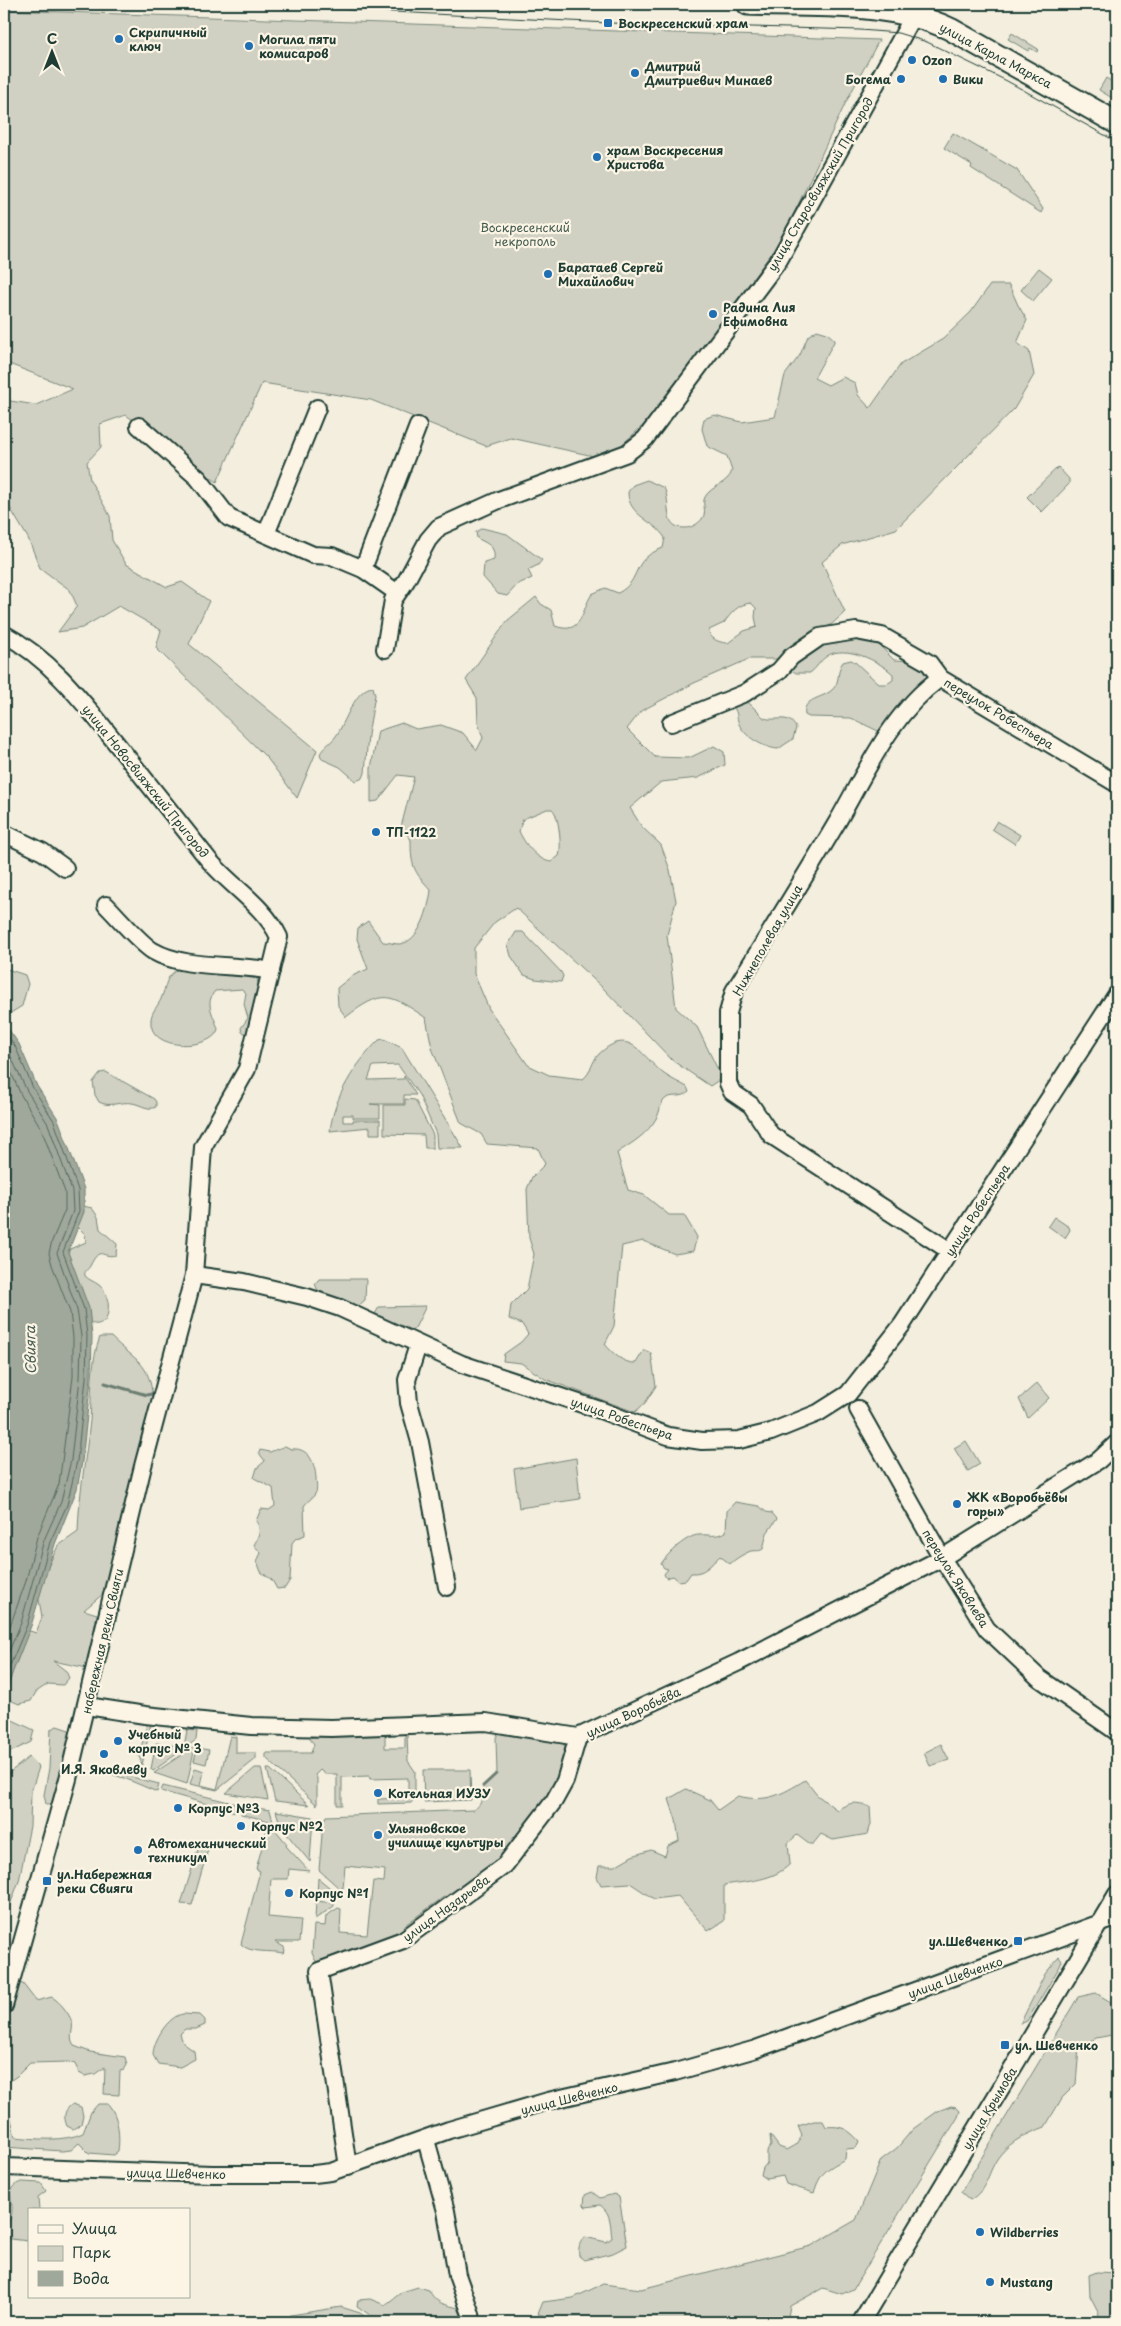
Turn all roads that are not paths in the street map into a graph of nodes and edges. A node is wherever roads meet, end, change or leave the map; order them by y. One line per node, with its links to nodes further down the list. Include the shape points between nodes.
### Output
1 (759, 4): 2 (main road, улица Карла Маркса)
2 (915, 9): 3 (main road, улица Карла Маркса); 9 (street, улица Старосвияжский Пригород, via 779,260 646,439 627,453 499,500 439,527)
3 (1117, 123)
4 (316, 408): 7 (street)
5 (140, 426): 7 (street, via 198,478 229,518)
6 (418, 426): 8 (street)
7 (266, 534): 8 (street, via 313,555 332,556)
8 (362, 570): 9 (street)
9 (396, 592): 11 (street, улица Старосвияжский Пригород)
10 (4, 634): 18 (street, улица Новосвияжский Пригород, via 25,645 59,674 209,860 272,923 279,937)
11 (386, 649)
12 (940, 678): 13 (street, переулок Робеспьера, via 929,664 882,636 856,631 820,637 746,693); 14 (street, переулок Робеспьера); 20 (street, Нижнеполевая улица, via 923,690 885,736 734,991 728,1013 728,1084 732,1092 751,1105 771,1135)
13 (671, 723)
14 (1117, 784)
15 (4, 833): 16 (street, via 43,852)
16 (65, 868)
17 (106, 905): 18 (street, via 152,950 172,958)
18 (271, 971): 21 (street, via 247,1070 203,1147)
19 (1117, 994): 20 (street, улица Робеспьера)
20 (950, 1251): 22 (street, улица Робеспьера, via 902,1325 848,1394 833,1405 792,1424 739,1440 702,1441 668,1436 462,1364)
21 (194, 1275): 22 (street, улица Робеспьера, via 244,1282 307,1297 340,1308); 27 (street, набережная реки Свияги, via 143,1466)
22 (418, 1345): 26 (street, via 407,1380 409,1403 420,1442)
23 (858, 1409): 25 (street, переулок Яковлева)
24 (1117, 1443): 25 (street, улица Воробьёва, via 1099,1460)
25 (942, 1558): 28 (street, переулок Яковлева, via 987,1629 1039,1678); 29 (street, улица Воробьёва, via 739,1662)
26 (447, 1587)
27 (86, 1706): 29 (street, улица Воробьёва, via 251,1726 332,1728 486,1722); 33 (street, набережная реки Свияги)
28 (1117, 1732)
29 (578, 1737): 35 (street, улица Назарьева, via 554,1801 505,1865 403,1940 319,1971)
30 (1117, 1894): 32 (street, улица Крымова)
31 (1117, 1917): 32 (street, улица Шевченко)
32 (1100, 1923): 34 (street, улица Шевченко, via 756,2049 548,2102 449,2130); 38 (street, улица Крымова)
33 (4, 2006)
34 (426, 2140): 35 (street, улица Шевченко); 37 (street, via 446,2211 456,2275)
35 (348, 2167): 36 (street, улица Шевченко, via 314,2174)
36 (4, 2168)
37 (472, 2322)
38 (861, 2322)

